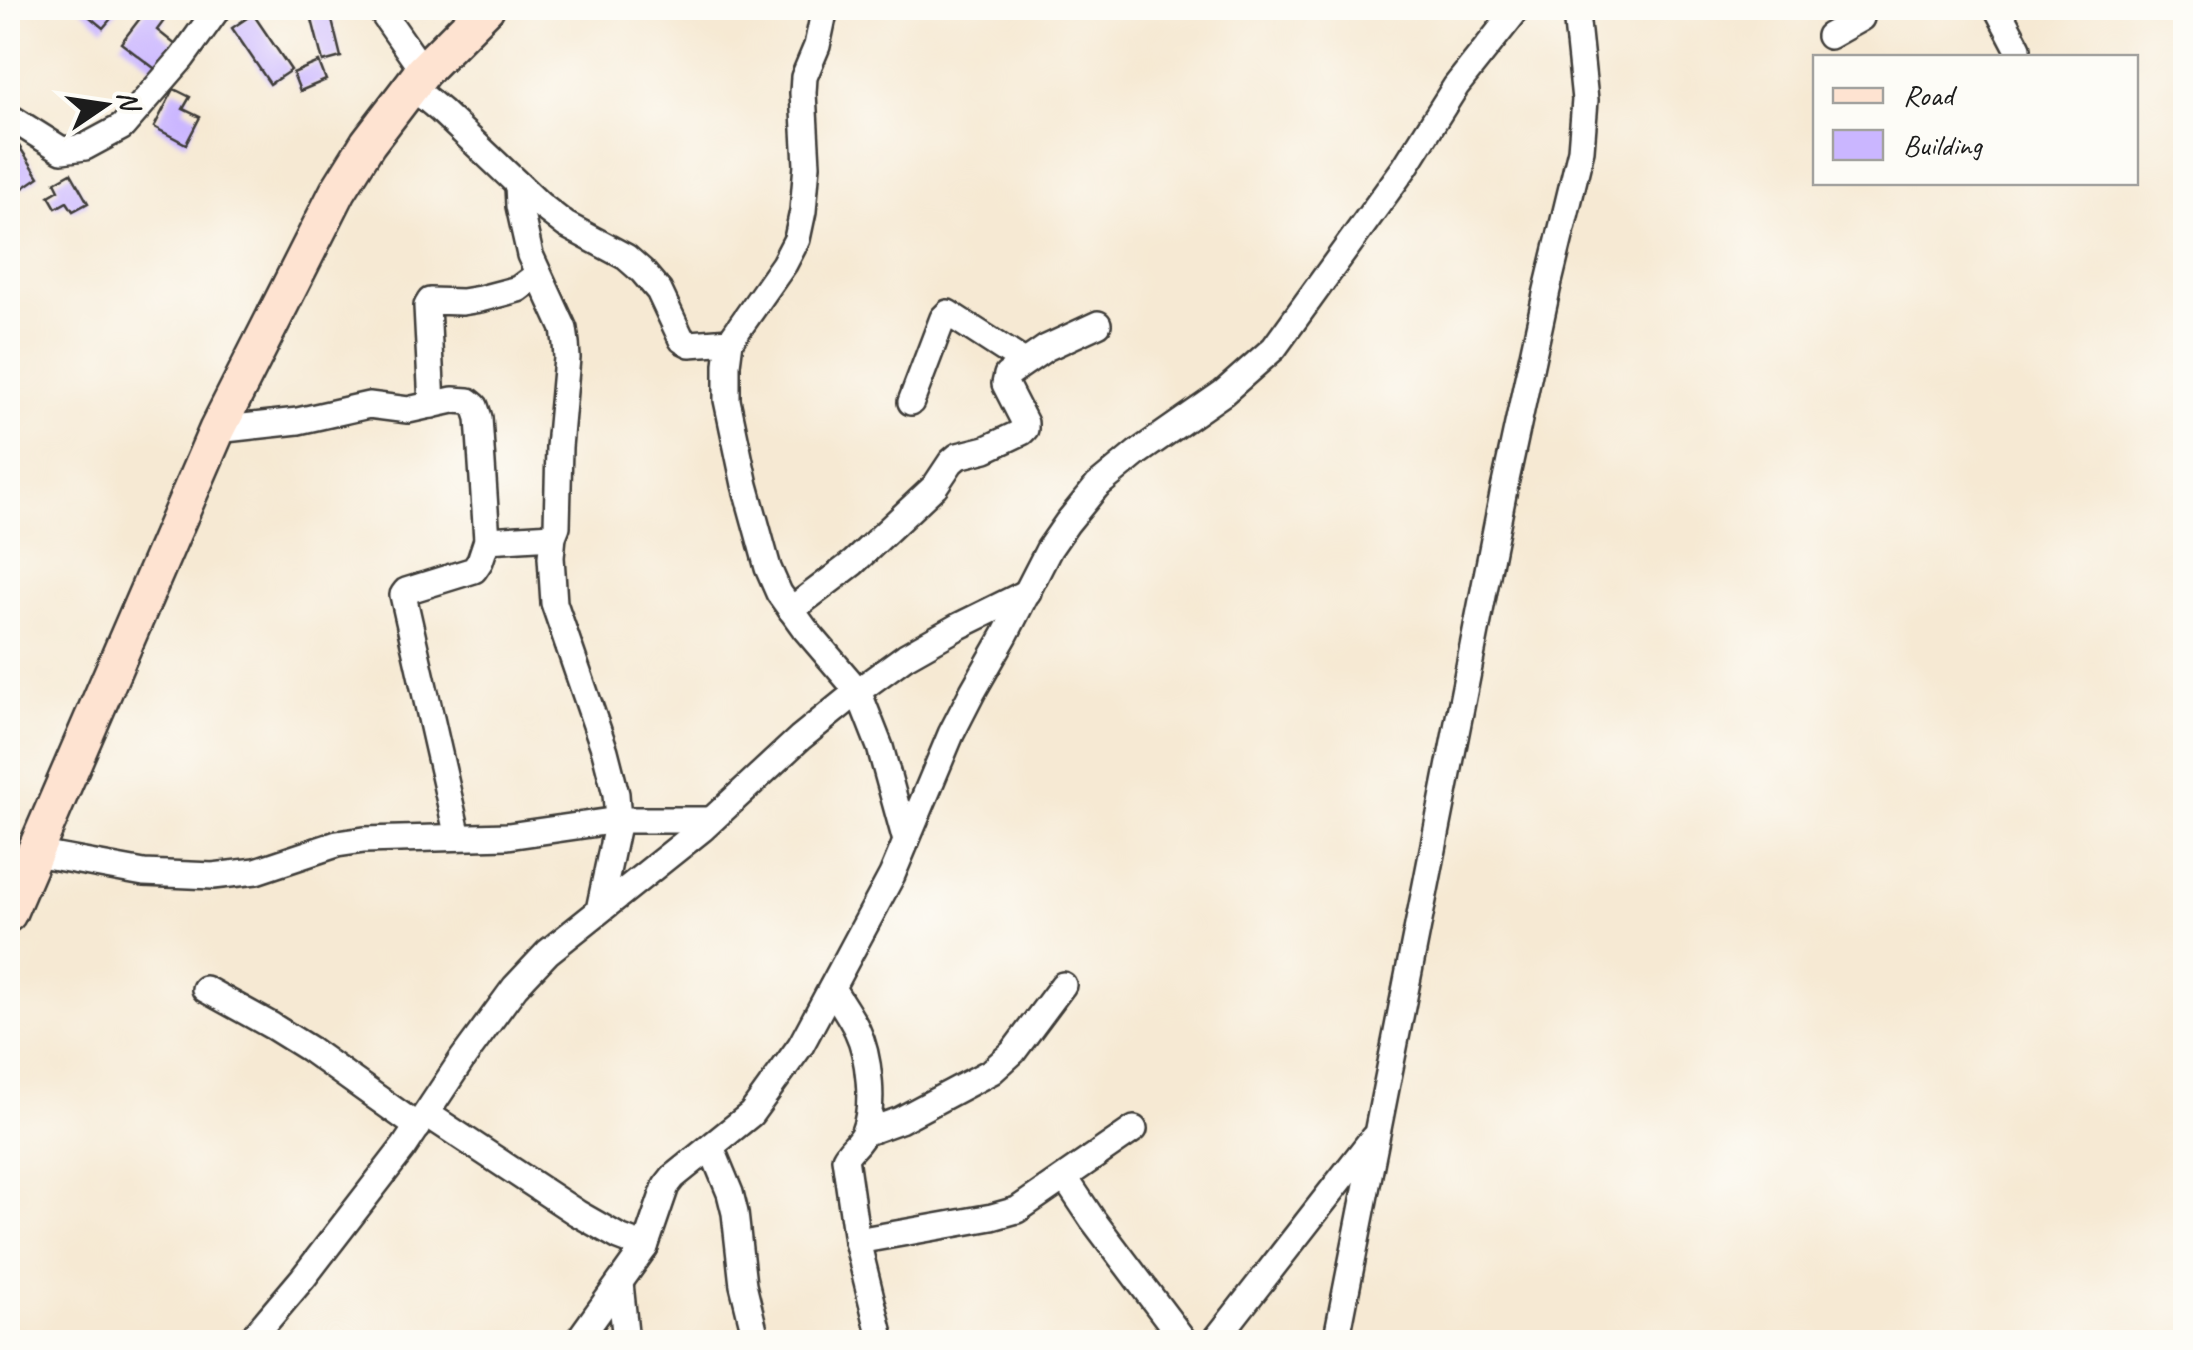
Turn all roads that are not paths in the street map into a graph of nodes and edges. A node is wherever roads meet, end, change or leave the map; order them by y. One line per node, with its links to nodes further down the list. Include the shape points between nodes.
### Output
1 (218, 8): 12 (street, via 122,128 85,147 62,150)
2 (379, 8): 11 (street)
3 (486, 8): 11 (main road)
4 (825, 8): 16 (street, via 804,77 807,166 797,239)
5 (1518, 8): 23 (street, via 1274,348 1098,486 1049,549)
6 (1577, 8): 39 (street, via 1585,100 1581,150 1504,488)
7 (1863, 8): 9 (street, via 1861,18)
8 (1997, 8): 10 (street)
9 (1829, 36)
10 (2018, 48)
11 (417, 79): 13 (street); 20 (main road, via 338,191)
12 (8, 116)
13 (518, 185): 14 (street); 16 (street, via 566,225 642,271 659,290 682,340)
14 (538, 274): 19 (street, via 480,299 430,301); 21 (street, via 564,329 567,358)
15 (1098, 324): 17 (street)
16 (730, 341): 24 (street, via 727,400 734,442 768,568)
17 (1024, 362): 18 (street, via 948,313); 24 (street, via 1005,384 1025,429 958,456 853,562)
18 (911, 402)
19 (432, 405): 20 (street, via 370,405 298,422); 22 (street, via 453,400 475,406)
20 (217, 430): 30 (main road)
21 (553, 536): 22 (street); 26 (street, via 554,603 606,751)
22 (486, 540): 28 (street, via 474,570 403,594)
23 (1028, 592): 25 (street, via 906,656); 29 (street, via 972,691)
24 (791, 610): 25 (street)
25 (858, 691): 27 (street); 29 (street)
26 (618, 820): 27 (street); 28 (street); 31 (street)
27 (712, 820): 31 (street)
28 (458, 838): 30 (street, via 337,844 256,871 212,876 144,873)
29 (906, 841): 34 (street)
30 (35, 853): 32 (main road)
31 (599, 910): 36 (street, via 522,978)
32 (8, 914)
33 (1062, 985): 38 (street, via 992,1070)
34 (832, 988): 38 (street, via 865,1052 870,1090); 40 (street, via 770,1090)
35 (205, 989): 36 (street)
36 (423, 1120): 43 (street); 45 (street)
37 (1134, 1129): 41 (street)
38 (864, 1133): 42 (street, via 846,1158)
39 (1376, 1134): 51 (street); 52 (street)
40 (711, 1147): 43 (street, via 666,1186); 48 (street, via 732,1203)
41 (1065, 1178): 42 (street, via 1017,1210); 50 (street)
42 (857, 1241): 49 (street)
43 (645, 1247): 44 (street)
44 (620, 1284): 46 (street); 47 (street)
45 (249, 1342)
46 (577, 1342)
47 (626, 1342)
48 (757, 1342)
49 (882, 1342)
50 (1185, 1342)
51 (1214, 1342)
52 (1336, 1342)

